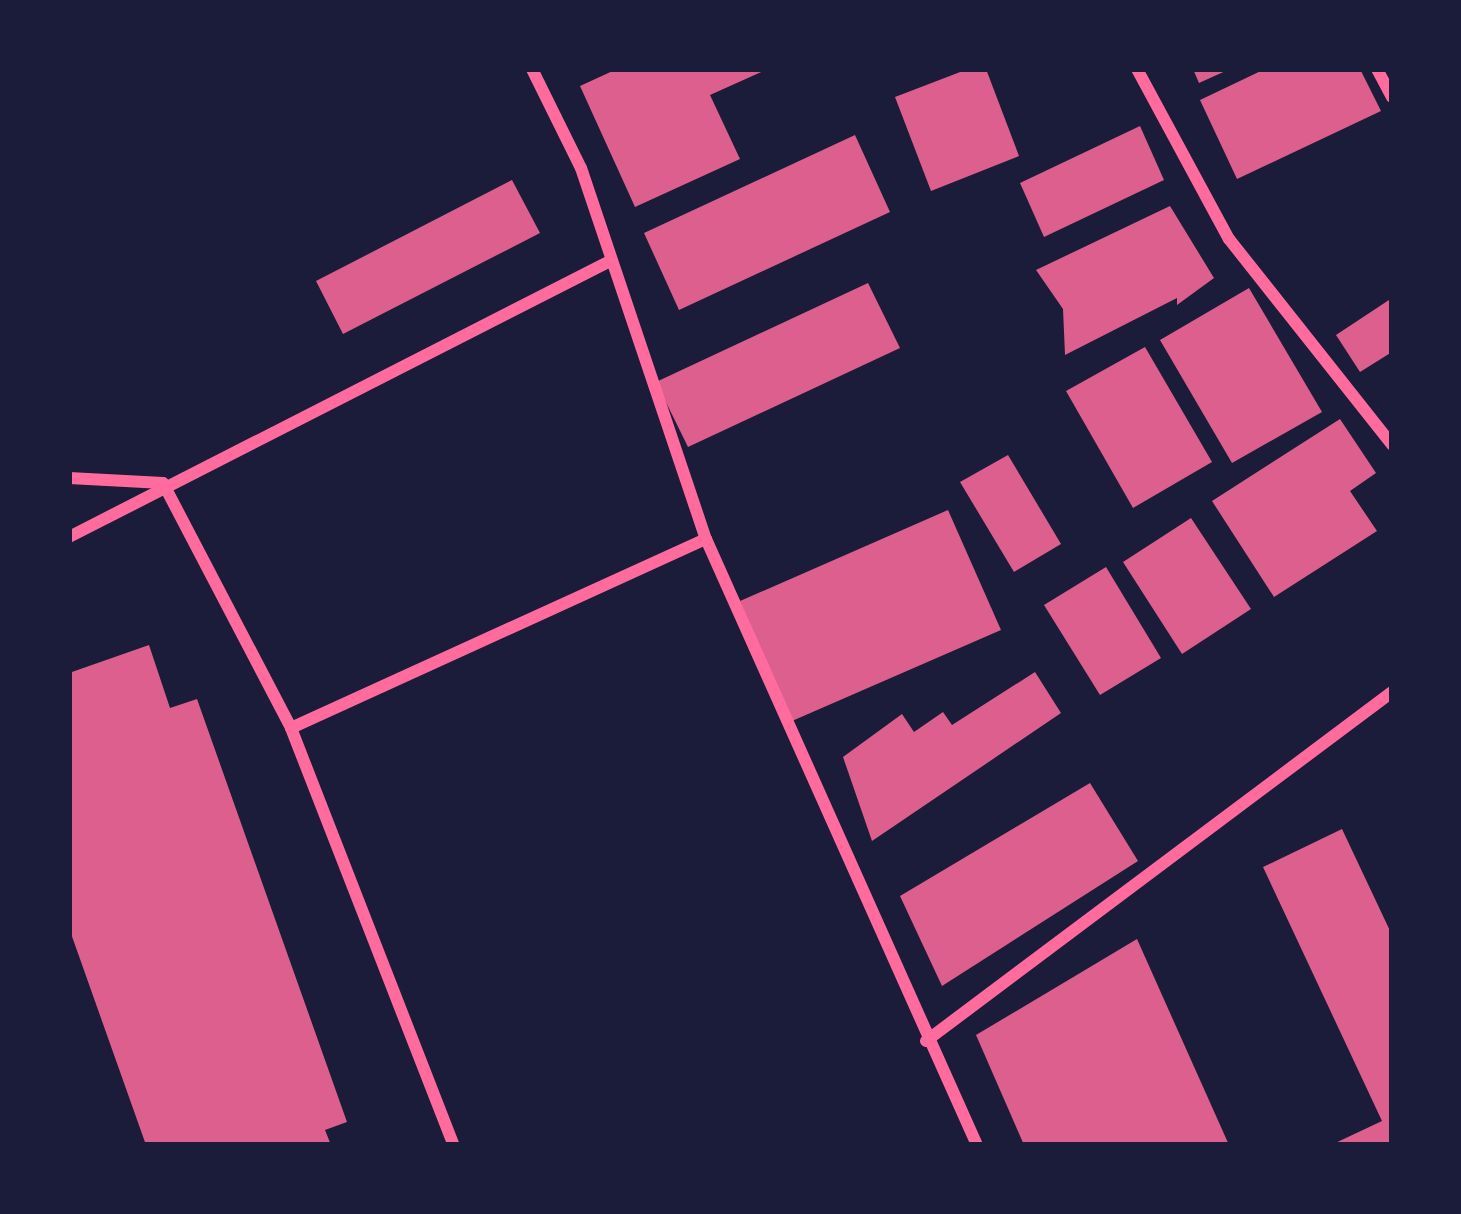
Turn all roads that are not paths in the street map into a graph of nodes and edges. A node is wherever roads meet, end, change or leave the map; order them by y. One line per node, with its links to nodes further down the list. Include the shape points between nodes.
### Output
1 (532, 69): 5 (street, via 581,168)
2 (1137, 69): 6 (street, via 1229,239)
3 (1377, 69): 4 (street)
4 (1392, 97)
5 (608, 262): 8 (street); 10 (street)
6 (1392, 445)
7 (69, 478): 8 (street)
8 (163, 483): 9 (street); 12 (street)
9 (69, 537)
10 (706, 539): 12 (street); 13 (street)
11 (1392, 692): 13 (street)
12 (291, 728): 14 (street)
13 (926, 1041): 15 (street)
14 (454, 1145)
15 (977, 1145)

